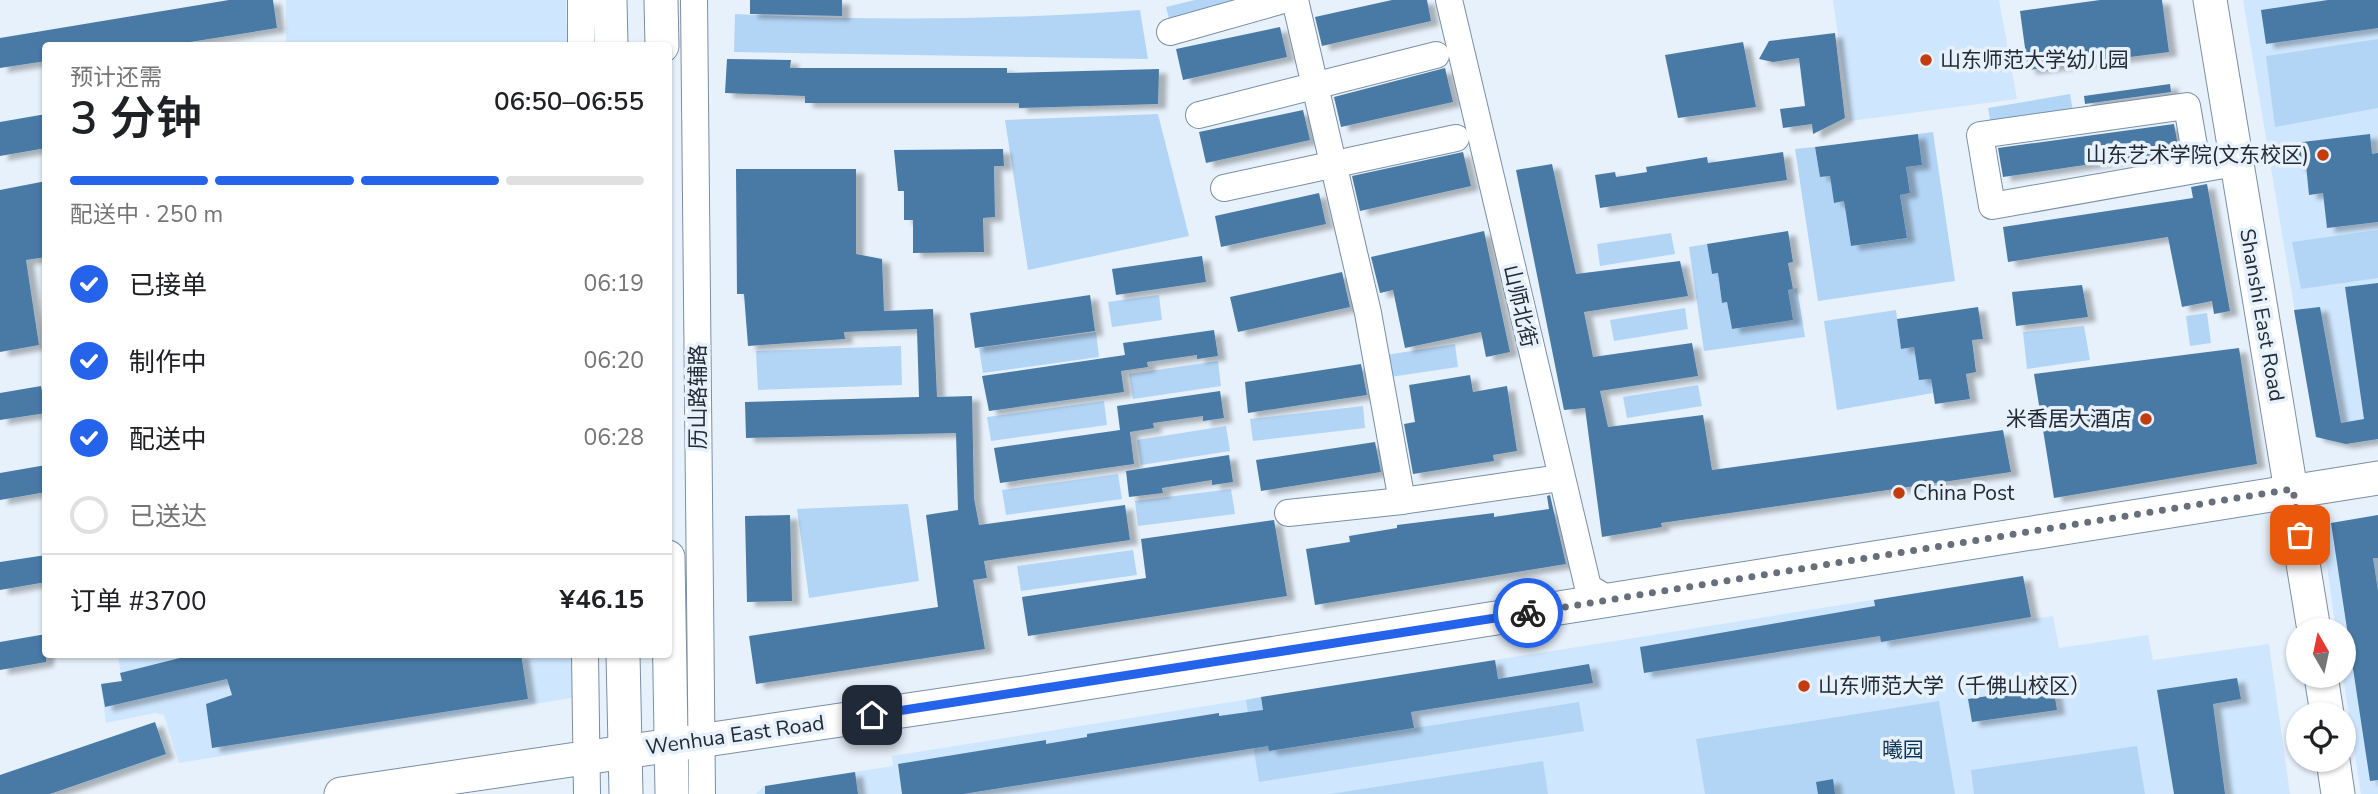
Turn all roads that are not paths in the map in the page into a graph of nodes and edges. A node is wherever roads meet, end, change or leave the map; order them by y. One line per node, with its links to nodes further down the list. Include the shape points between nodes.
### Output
1 (581, 0): 10 (street)
2 (610, 0): 11 (main road)
3 (661, 0): 12 (main road)
4 (694, 0): 31 (street, 历山路辅路)
5 (1283, 0): 9 (street)
6 (1296, 0): 14 (street)
7 (1449, 0): 21 (street, 山师北街)
8 (2210, 0): 17 (main road, Shanshi East Road)
9 (1170, 32)
10 (581, 42)
11 (611, 42)
12 (662, 42)
13 (1436, 55): 14 (street)
14 (1316, 84): 15 (street); 18 (street)
15 (1199, 115)
16 (1456, 138): 18 (street)
17 (2235, 163): 19 (street); 23 (main road, Shanshi East Road)
18 (1334, 165): 20 (street); 24 (street, via 1368,313)
19 (2198, 169): 19 (street, via 1992,206 1980,135 2187,106)
20 (1224, 188)
21 (1560, 478): 24 (street); 27 (street, 山师北街, via 1588,587)
22 (2378, 478): 23 (main road, Wenhua East Road)
23 (2293, 489): 27 (main road, Wenhua East Road); 28 (main road, Shanshi East Road)
24 (1402, 501): 25 (street)
25 (1288, 513)
26 (672, 599): 31 (main road)
27 (1609, 600): 31 (main road, Wenhua East Road)
28 (2312, 618)
29 (585, 658): 33 (street)
30 (623, 658): 32 (main road)
31 (686, 744): 32 (main road, Wenhua East Road); 38 (main road); 39 (street, 历山路辅路)
32 (625, 750): 33 (main road, Wenhua East Road); 37 (main road)
33 (586, 757): 35 (main road, Wenhua East Road); 36 (street)
34 (2335, 772): 40 (main road)
35 (341, 794)
36 (587, 794)
37 (626, 794)
38 (672, 794)
39 (702, 794)
40 (2338, 794)

